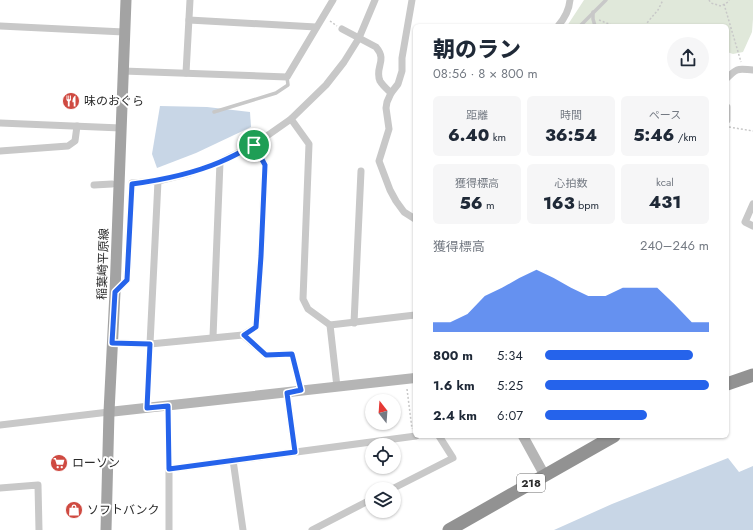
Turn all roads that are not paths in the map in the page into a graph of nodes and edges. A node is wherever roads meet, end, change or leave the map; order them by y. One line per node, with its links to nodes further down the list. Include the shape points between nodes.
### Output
1 (126, 0): 16 (main road, 稲葉崎平原線)
2 (190, 0): 9 (street)
3 (333, 0): 14 (street)
4 (375, 0): 17 (street)
5 (412, 0): 23 (street, via 402,71)
6 (570, 0): 10 (street, via 566,16)
7 (606, 0): 8 (lane)
8 (593, 12): 11 (lane); 12 (lane)
9 (189, 20): 14 (street); 20 (street)
10 (560, 24)
11 (582, 24)
12 (594, 24)
13 (0, 26): 16 (street)
14 (316, 27): 22 (street)
15 (342, 29): 17 (street)
16 (124, 32): 19 (main road, 稲葉崎平原線)
17 (359, 38): 23 (street, via 380,52 382,58 379,77 381,83); 25 (street, via 326,85)
18 (753, 70): 21 (street, via 735,70)
19 (123, 71): 20 (street); 28 (main road, 稲葉崎平原線)
20 (186, 73): 22 (street)
21 (729, 76)
22 (287, 77): 24 (lane, via 288,85 276,93)
23 (392, 93): 37 (street, via 386,108 389,129 379,161 396,201)
24 (214, 112)
25 (291, 119): 29 (street); 42 (street, via 309,144 302,299 308,309)
26 (0, 123): 27 (street)
27 (77, 126): 28 (street); 30 (street, via 75,141 68,146)
28 (121, 128): 39 (main road, 稲葉崎平原線)
29 (254, 145): 31 (street); 43 (street, via 265,165 261,256 256,327)
30 (0, 151)
31 (220, 162): 33 (street); 44 (street)
32 (361, 171): 41 (street)
33 (158, 181): 39 (street, via 129,184 127,280); 46 (street)
34 (112, 184): 35 (street)
35 (94, 185)
36 (753, 204): 38 (street, via 745,222)
37 (413, 219)
38 (753, 226)
39 (115, 292): 45 (main road, 稲葉崎平原線)
40 (413, 315): 41 (street)
41 (354, 323): 42 (street)
42 (330, 325): 50 (street)
43 (244, 335): 44 (street); 51 (street, via 266,355 292,354)
44 (213, 337): 46 (street)
45 (112, 343): 46 (street); 53 (main road, 稲葉崎平原線)
46 (150, 344)
47 (753, 375): 49 (highway)
48 (410, 378): 50 (street)
49 (729, 383)
50 (337, 387): 51 (street)
51 (301, 390): 52 (street)
52 (287, 393): 53 (street); 59 (street)
53 (108, 412): 54 (street); 66 (main road, 稲葉崎平原線)
54 (0, 424)
55 (413, 436): 59 (street)
56 (440, 438): 62 (street, via 453,458)
57 (524, 438): 61 (street)
58 (611, 438): 61 (highway, 218)
59 (295, 452): 60 (street)
60 (233, 460): 67 (street, via 169,469); 68 (street)
61 (545, 476): 70 (highway, 218)
62 (401, 484)
63 (0, 488): 65 (street, via 38,485)
64 (365, 503): 69 (street)
65 (39, 530)
66 (106, 530)
67 (169, 530)
68 (243, 530)
69 (312, 530)
70 (449, 530)

